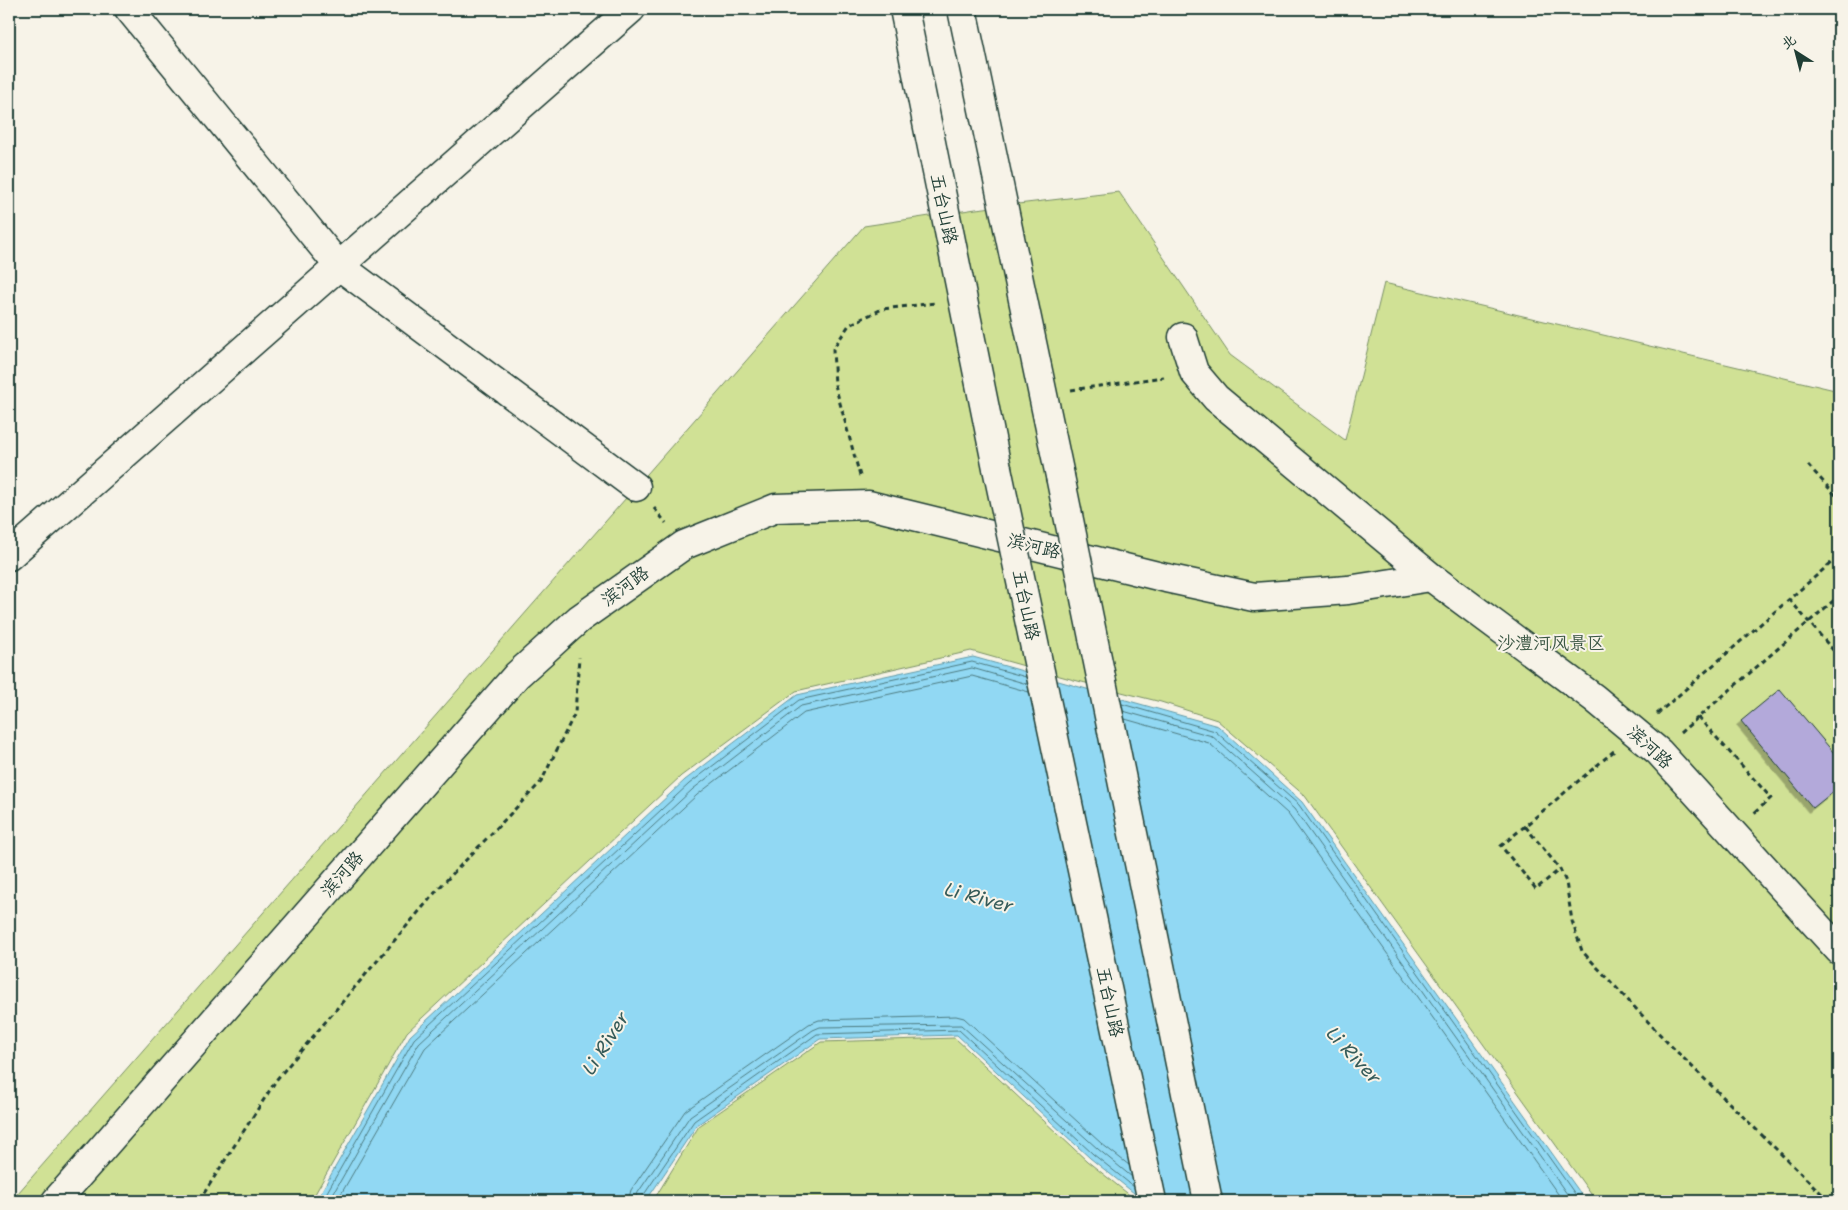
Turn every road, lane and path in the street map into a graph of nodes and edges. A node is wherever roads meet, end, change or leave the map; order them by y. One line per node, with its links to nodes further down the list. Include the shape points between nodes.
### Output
1 (129, 9): 5 (street)
2 (631, 9): 5 (street)
3 (904, 9): 6 (street, 五台山路)
4 (962, 9): 9 (street)
5 (338, 265): 11 (street); 15 (street)
6 (963, 300): 13 (path, via 882,309 849,325 833,349 835,385); 32 (street, 五台山路, bridge)
7 (1183, 337): 8 (street, 滨河路)
8 (1194, 372): 9 (path); 17 (street, 滨河路, via 1216,398)
9 (1043, 395): 33 (street, bridge)
10 (1808, 465): 12 (path)
11 (636, 487): 14 (path)
12 (1839, 499)
13 (869, 505): 14 (street, 滨河路, via 776,508); 17 (street, 滨河路, via 1254,597 1348,590)
14 (684, 545): 20 (street, 滨河路)
15 (9, 556)
16 (1839, 556): 19 (path)
17 (1431, 577): 24 (street, 滨河路)
18 (1839, 596): 21 (path)
19 (1789, 598): 21 (path); 24 (path)
20 (579, 619): 30 (street, 滨河路, via 517,675); 31 (path, via 580,660 575,713 540,782 439,888 277,1079)
21 (1809, 622): 22 (path); 23 (path)
22 (1839, 657)
23 (1698, 718): 25 (path); 27 (path, via 1771,798)
24 (1636, 733): 25 (street, 滨河路); 26 (path)
25 (1659, 752): 27 (street, 滨河路)
26 (1525, 826): 28 (path); 28 (path, via 1501,846 1507,854 1536,889)
27 (1732, 832): 29 (street, 滨河路)
28 (1560, 869): 34 (path, via 1582,951 1668,1043)
29 (1839, 950)
30 (56, 1201)
31 (199, 1201)
32 (1152, 1201)
33 (1208, 1201)
34 (1829, 1201)

